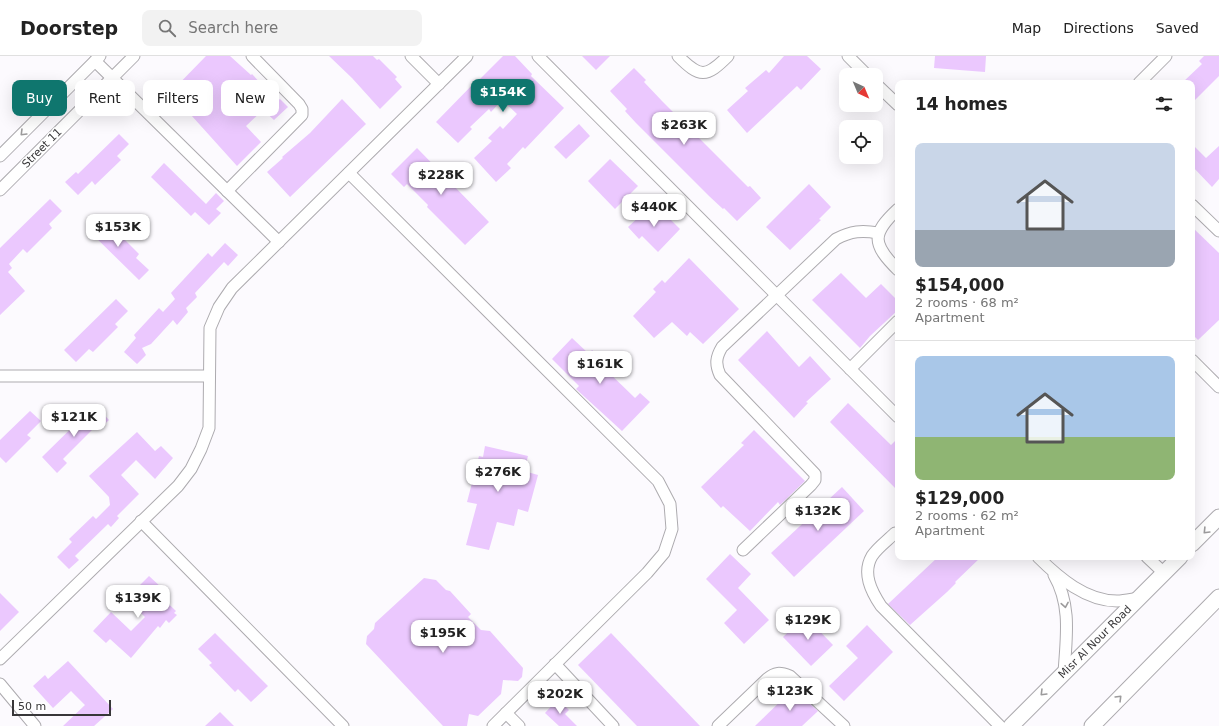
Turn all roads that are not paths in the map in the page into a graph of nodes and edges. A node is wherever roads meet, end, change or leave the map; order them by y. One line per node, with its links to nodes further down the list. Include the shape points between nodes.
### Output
1 (134, 56): 12 (street, Street 11)
2 (252, 56): 20 (street, via 299,104 302,115)
3 (411, 56): 14 (street)
4 (467, 56): 14 (street)
5 (538, 56): 27 (street)
6 (678, 56): 7 (street, via 700,74 708,73)
7 (728, 56)
8 (848, 56): 11 (street)
9 (1166, 56): 13 (street)
10 (98, 59): 12 (street); 17 (street, one-way to 17)
11 (860, 68)
12 (112, 78): 19 (street, Street 11); 20 (street)
13 (1142, 80)
14 (439, 84): 18 (street)
15 (883, 91): 16 (street)
16 (895, 102)
17 (0, 156)
18 (349, 173): 25 (street); 48 (street, via 658,481 670,504 672,529 664,553)
19 (0, 190)
20 (227, 191): 25 (street)
21 (1195, 207): 23 (street)
22 (895, 211): 24 (street)
23 (1219, 231)
24 (878, 233): 26 (street, via 879,246); 27 (street, via 856,231 836,239)
25 (279, 242): 32 (street, via 232,288 219,307 210,328)
26 (895, 267)
27 (776, 295): 30 (street); 39 (street, via 722,347 717,356 716,366 720,375 811,469 815,474 815,480)
28 (895, 324): 30 (street)
29 (1195, 363): 33 (street)
30 (850, 369): 34 (street)
31 (0, 376): 32 (street)
32 (209, 376): 36 (street, via 209,428 201,449 191,469 178,486)
33 (1219, 387)
34 (895, 414)
35 (1219, 517): 38 (street, one-way to 38)
36 (142, 522): 47 (street); 53 (street)
37 (895, 533): 59 (street, via 872,555 867,573 870,591 881,606)
38 (1195, 541)
39 (743, 550)
40 (1041, 560): 43 (street)
41 (1150, 560): 44 (street)
42 (1177, 560): 44 (street, Misr Al Nour Road)
43 (1051, 570): 46 (street, via 1070,585 1092,595 1116,601); 49 (street, one-way to 49, via 1062,588 1067,608)
44 (1164, 573): 46 (street, Misr Al Nour Road)
45 (1219, 597): 61 (street, one-way to 45)
46 (1139, 598): 49 (street, Misr Al Nour Road)
47 (0, 659)
48 (555, 664): 51 (street); 56 (street)
49 (1064, 673): 60 (street, Misr Al Nour Road, one-way to 60)
50 (0, 684): 52 (street)
51 (506, 713): 54 (street); 55 (street)
52 (35, 726)
53 (343, 726)
54 (493, 726)
55 (519, 726)
56 (613, 726)
57 (718, 726): 58 (street, via 767,679 782,672 790,676)
58 (844, 726)
59 (1000, 726)
60 (1010, 726)
61 (1092, 726)

